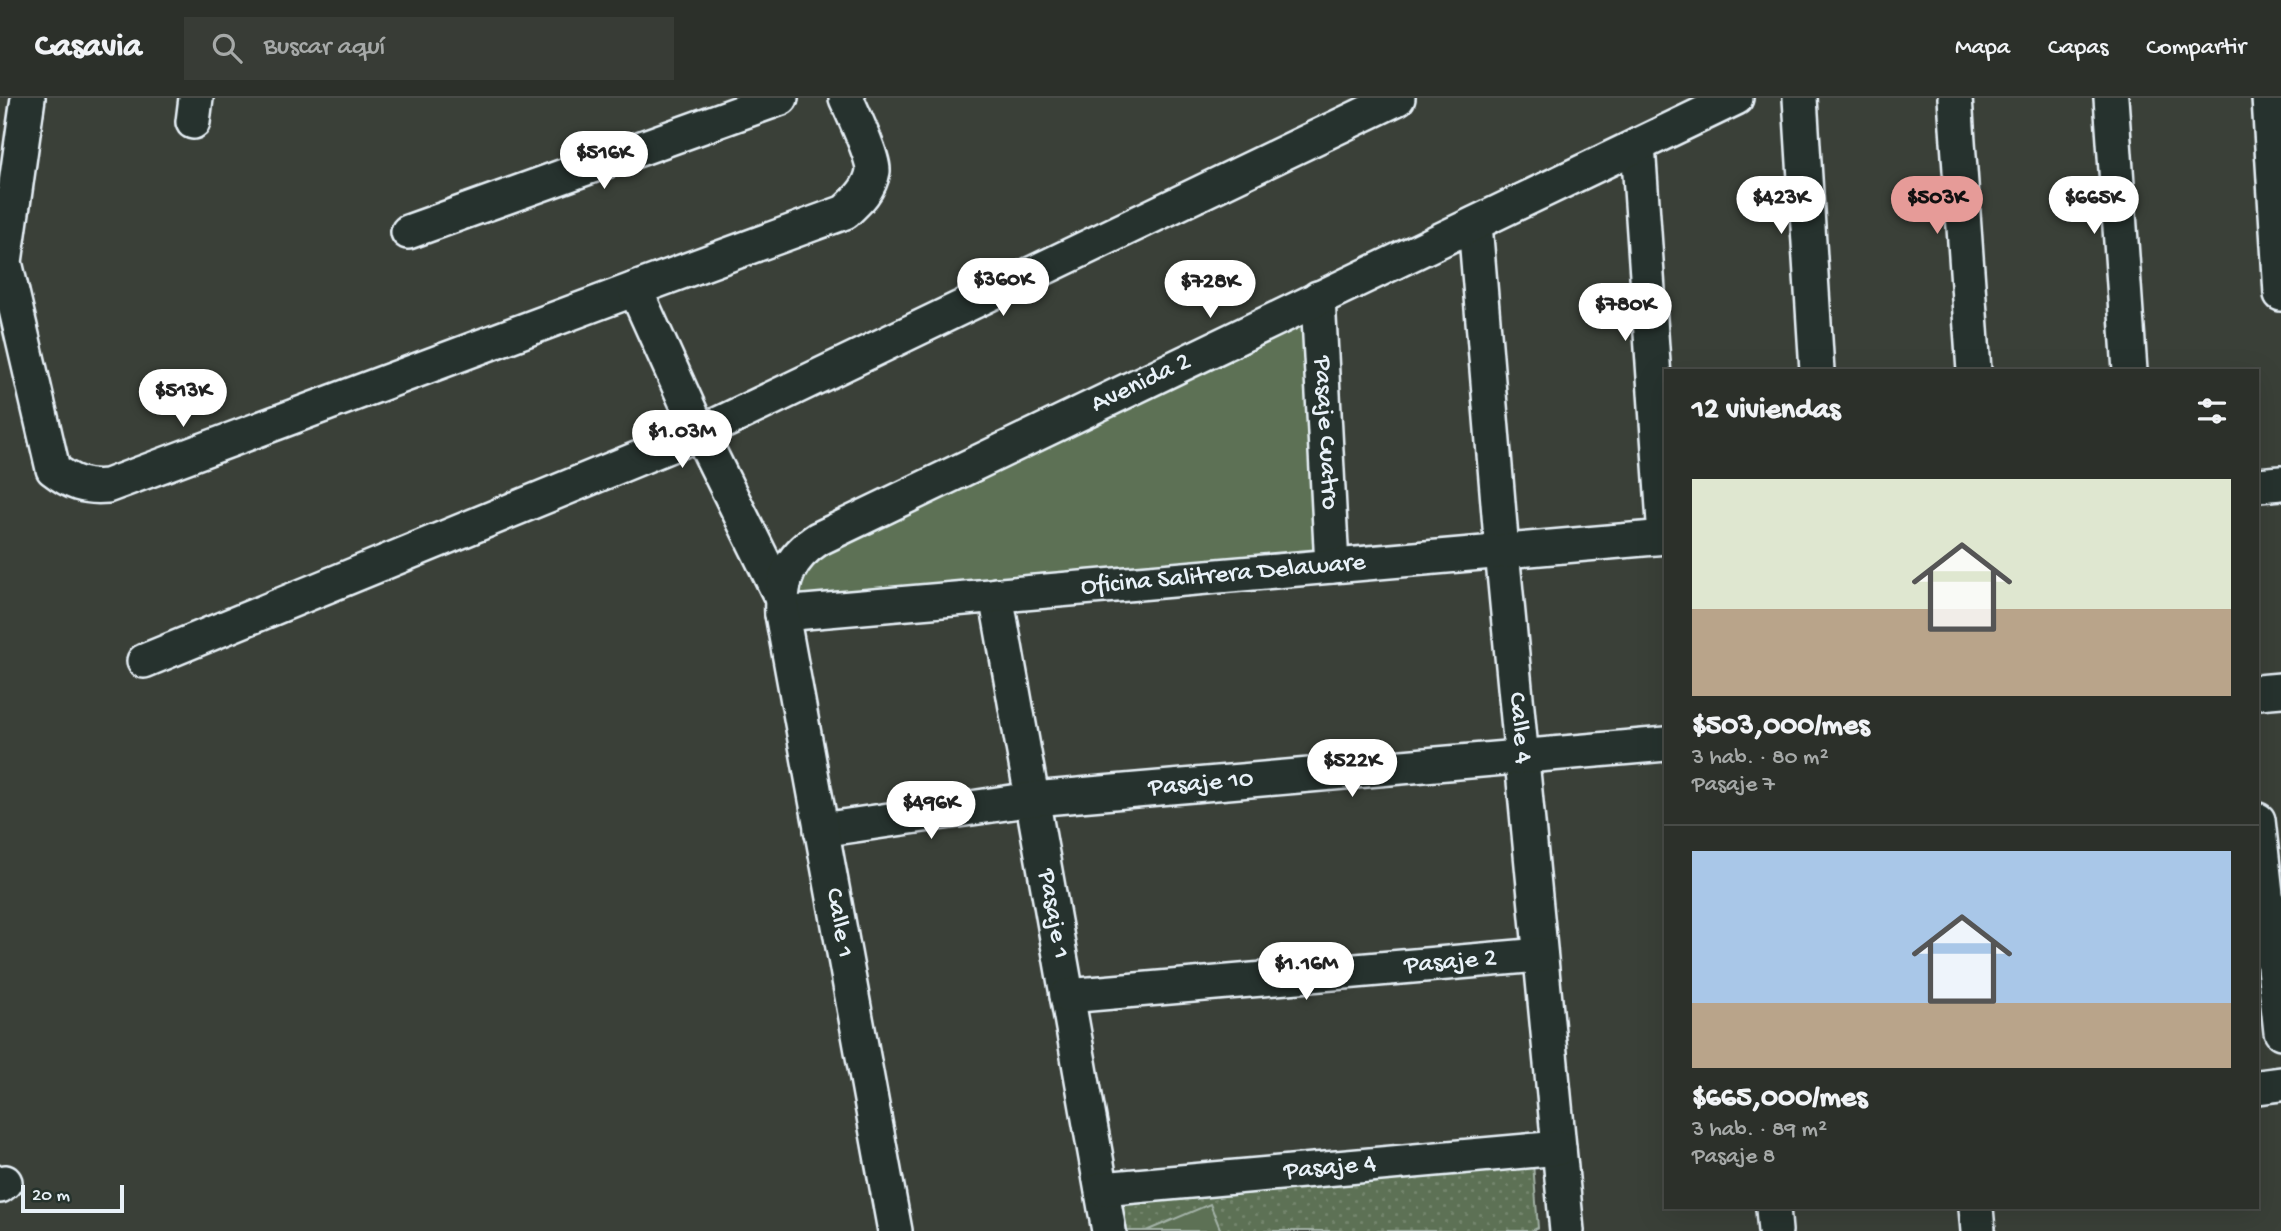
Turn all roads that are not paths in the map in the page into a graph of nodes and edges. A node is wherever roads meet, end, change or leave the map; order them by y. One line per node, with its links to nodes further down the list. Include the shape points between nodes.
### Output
1 (29, 98): 13 (street, via 5,262 53,469 69,481 107,486)
2 (781, 98): 12 (street)
3 (846, 98): 13 (street, via 874,168 861,198 845,212)
4 (1398, 98): 19 (street)
5 (1736, 98): 10 (street, Avenida 2)
6 (1800, 98): 16 (street)
7 (1955, 98): 17 (street)
8 (2111, 98): 18 (street)
9 (2269, 98): 14 (street)
10 (1638, 145): 11 (street, Avenida 2); 22 (street)
11 (1475, 224): 15 (street, Avenida 2); 24 (street, Calle 4)
12 (408, 232)
13 (635, 289): 19 (street)
14 (2281, 294)
15 (1318, 299): 25 (street, Pasaje Cuatro); 27 (street, Avenida 2, via 818,539 789,567)
16 (1817, 369)
17 (1974, 369)
18 (2130, 369)
19 (700, 433): 27 (street); 28 (street)
20 (2281, 483): 21 (street)
21 (2259, 485)
22 (1664, 509)
23 (1664, 537): 24 (street, Oficina Salitrera Delaware)
24 (1502, 551): 25 (street, Oficina Salitrera Delaware); 32 (street, Calle 4)
25 (1332, 566): 26 (street, Oficina Salitrera Delaware)
26 (996, 595): 27 (street, Oficina Salitrera Delaware); 33 (street, Pasaje 1)
27 (781, 606): 34 (street, Calle 1)
28 (144, 661)
29 (2281, 690): 30 (street)
30 (2259, 692)
31 (1664, 744): 32 (street, Pasaje 10)
32 (1521, 757): 33 (street, Pasaje 10); 37 (street, Calle 4)
33 (1033, 799): 34 (street, Pasaje 10); 38 (street, Pasaje 1)
34 (821, 830): 46 (street, Calle 1)
35 (2259, 843): 36 (street)
36 (2261, 889): 39 (street)
37 (1541, 955): 38 (street, Pasaje 2); 42 (street, Calle 4)
38 (1068, 996): 43 (street, Pasaje 1)
39 (2281, 1032)
40 (2281, 1084): 41 (street)
41 (2259, 1087)
42 (1559, 1148): 43 (street, Pasaje 4); 48 (street, Calle 4)
43 (1102, 1189): 47 (street, Pasaje 1)
44 (1773, 1209): 49 (street)
45 (1976, 1209): 50 (street)
46 (895, 1231)
47 (1109, 1231)
48 (1566, 1231)
49 (1776, 1231)
50 (1979, 1231)

